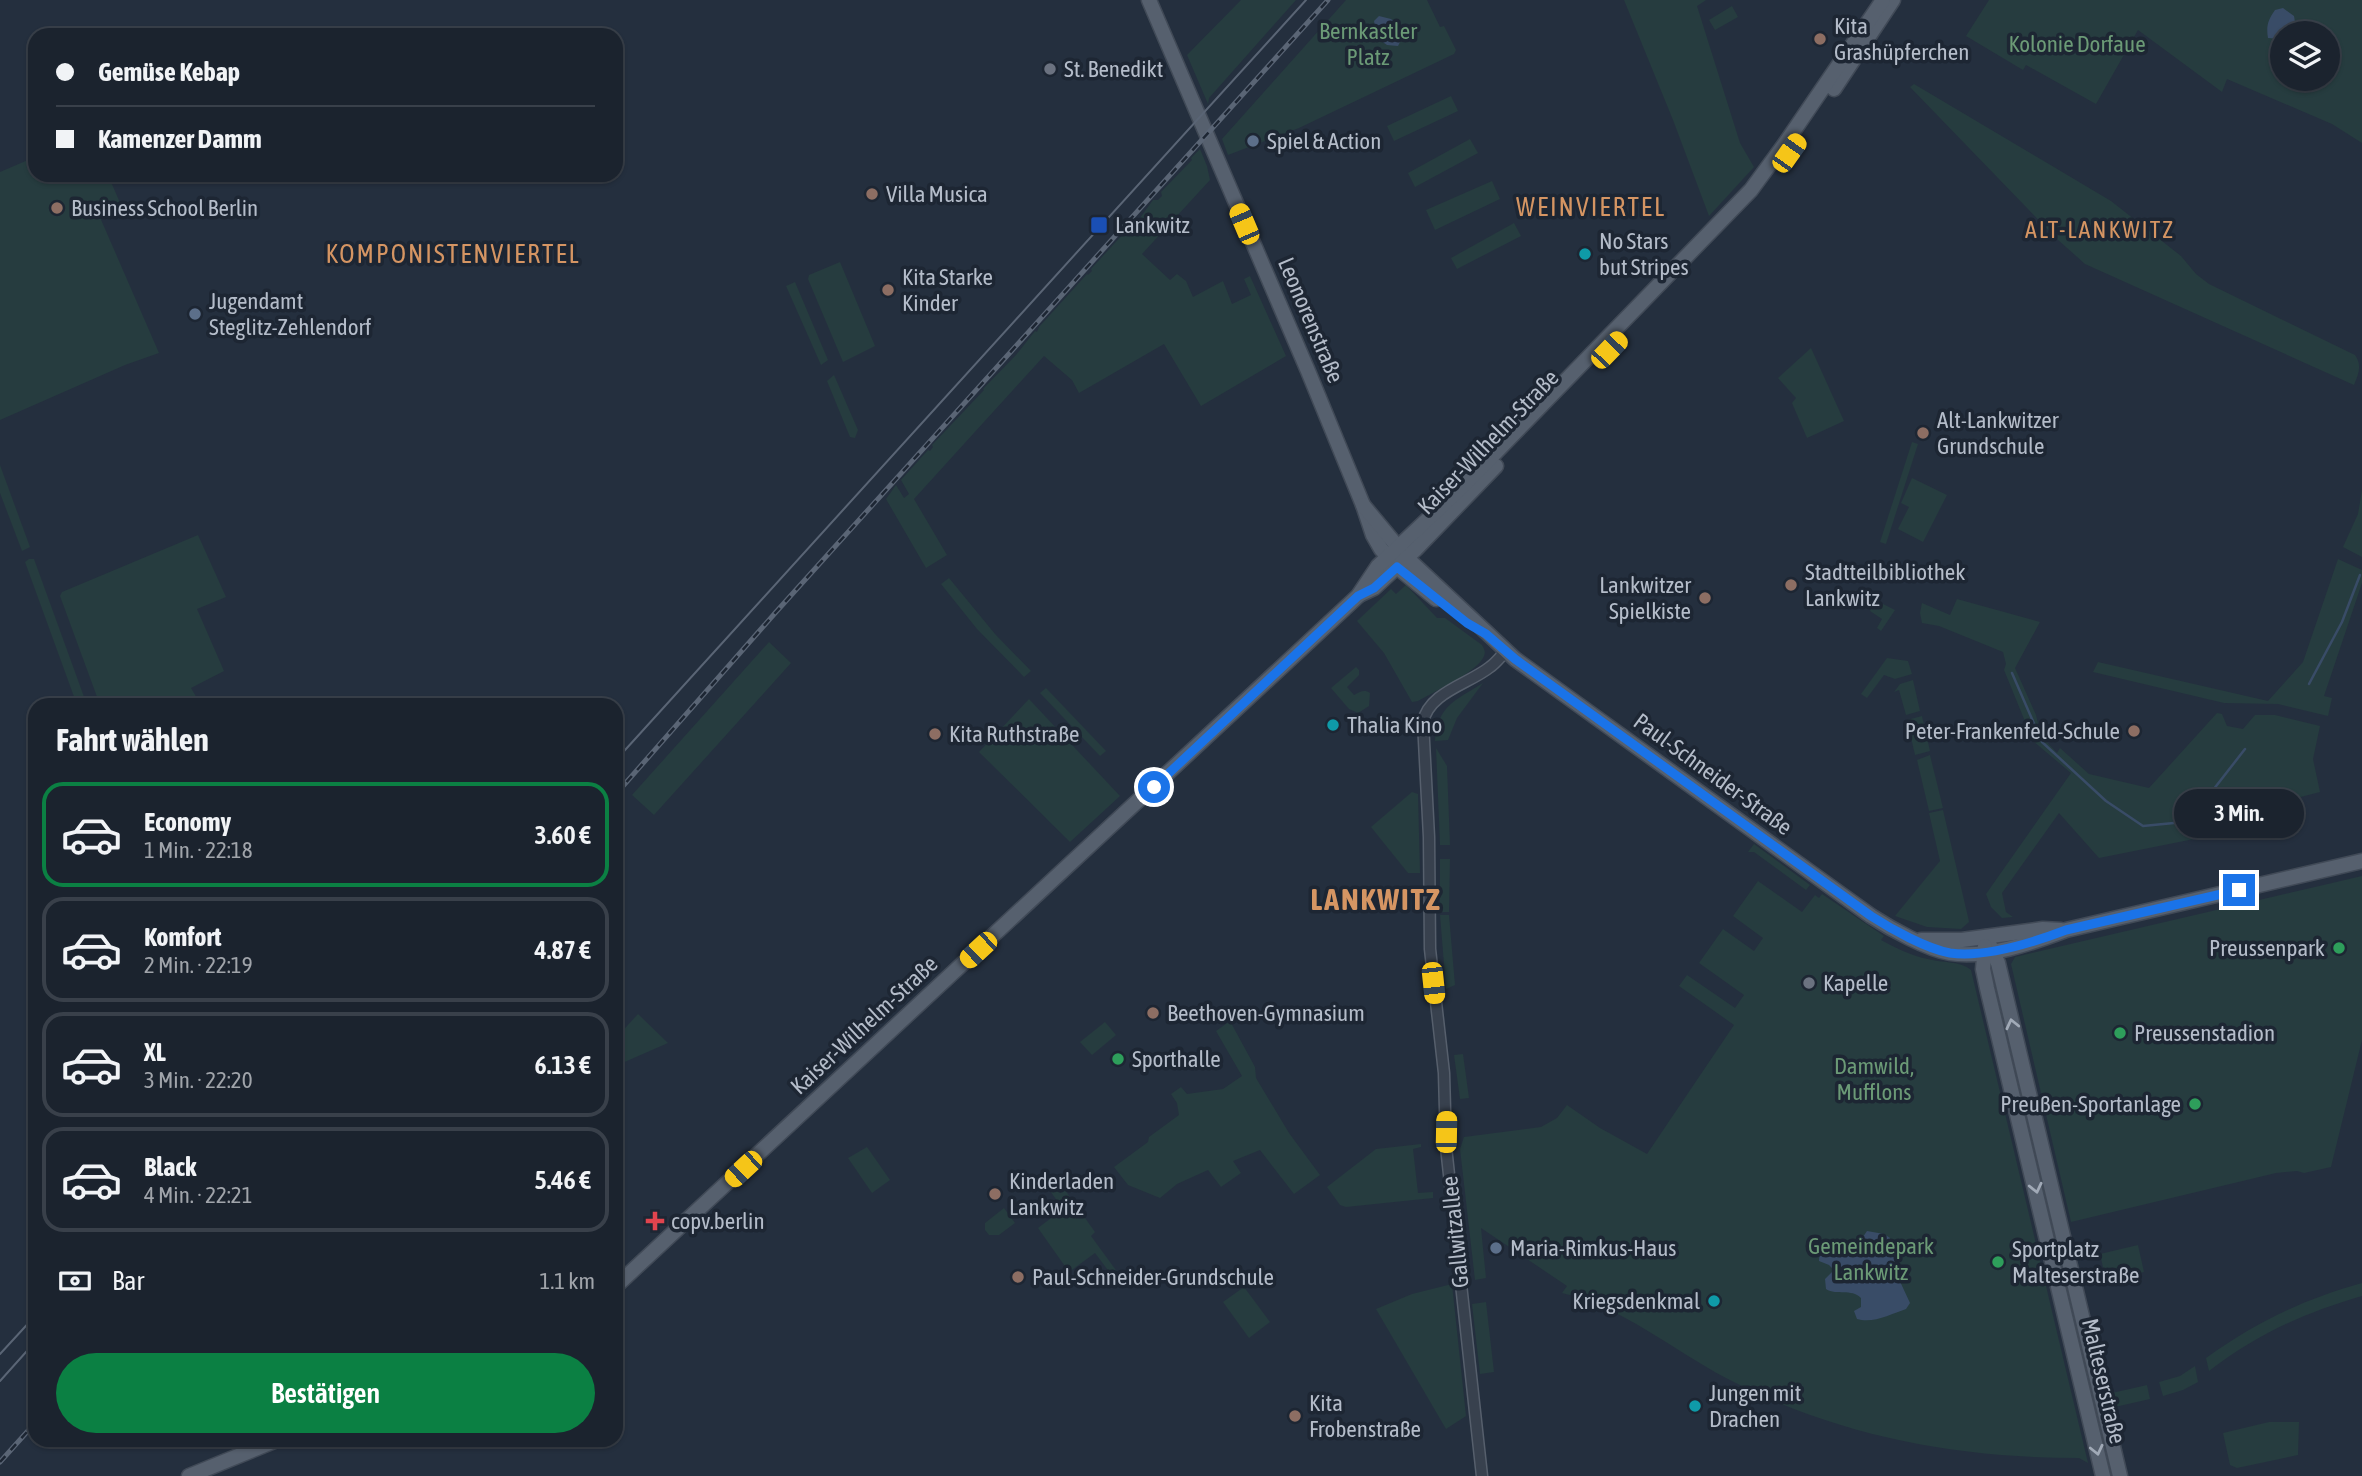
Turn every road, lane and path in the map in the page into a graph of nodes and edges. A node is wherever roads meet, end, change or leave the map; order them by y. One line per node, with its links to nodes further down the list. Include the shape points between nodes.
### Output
1 (1149, 0): 4 (main road, Leonorenstraße, via 1373,535)
2 (1883, 0): 4 (main road, Kaiser-Wilhelm-Straße, via 1751,190)
3 (1893, 0): 4 (main road, Kaiser-Wilhelm-Straße, via 1762,191)
4 (1397, 557): 5 (main road, Paul-Schneider-Straße); 13 (main road, Kaiser-Wilhelm-Straße, via 1374,588 1358,596)
5 (1506, 651): 9 (main road, Paul-Schneider-Straße, via 1871,916); 16 (street, Gallwitzallee, via 1489,668 1438,699 1423,722 1430,949)
6 (2362, 861): 7 (main road)
7 (2066, 930): 8 (main road, Paul-Schneider-Straße); 10 (main road, Paul-Schneider-Straße)
8 (1986, 937): 9 (main road, Paul-Schneider-Straße); 10 (main road, Malteserstraße)
9 (1919, 941): 10 (main road, Paul-Schneider-Straße, via 1950,953)
10 (1989, 952): 11 (main road, Malteserstraße, one-way to 10); 12 (main road, Malteserstraße, via 1985,976)
11 (2043, 1149): 12 (main road); 18 (main road, Malteserstraße)
12 (2028, 1153): 17 (main road, Malteserstraße, one-way to 17)
13 (623, 1279)
14 (260, 1447): 15 (main road)
15 (189, 1476)
16 (1482, 1476)
17 (2103, 1476)
18 (2120, 1476)

